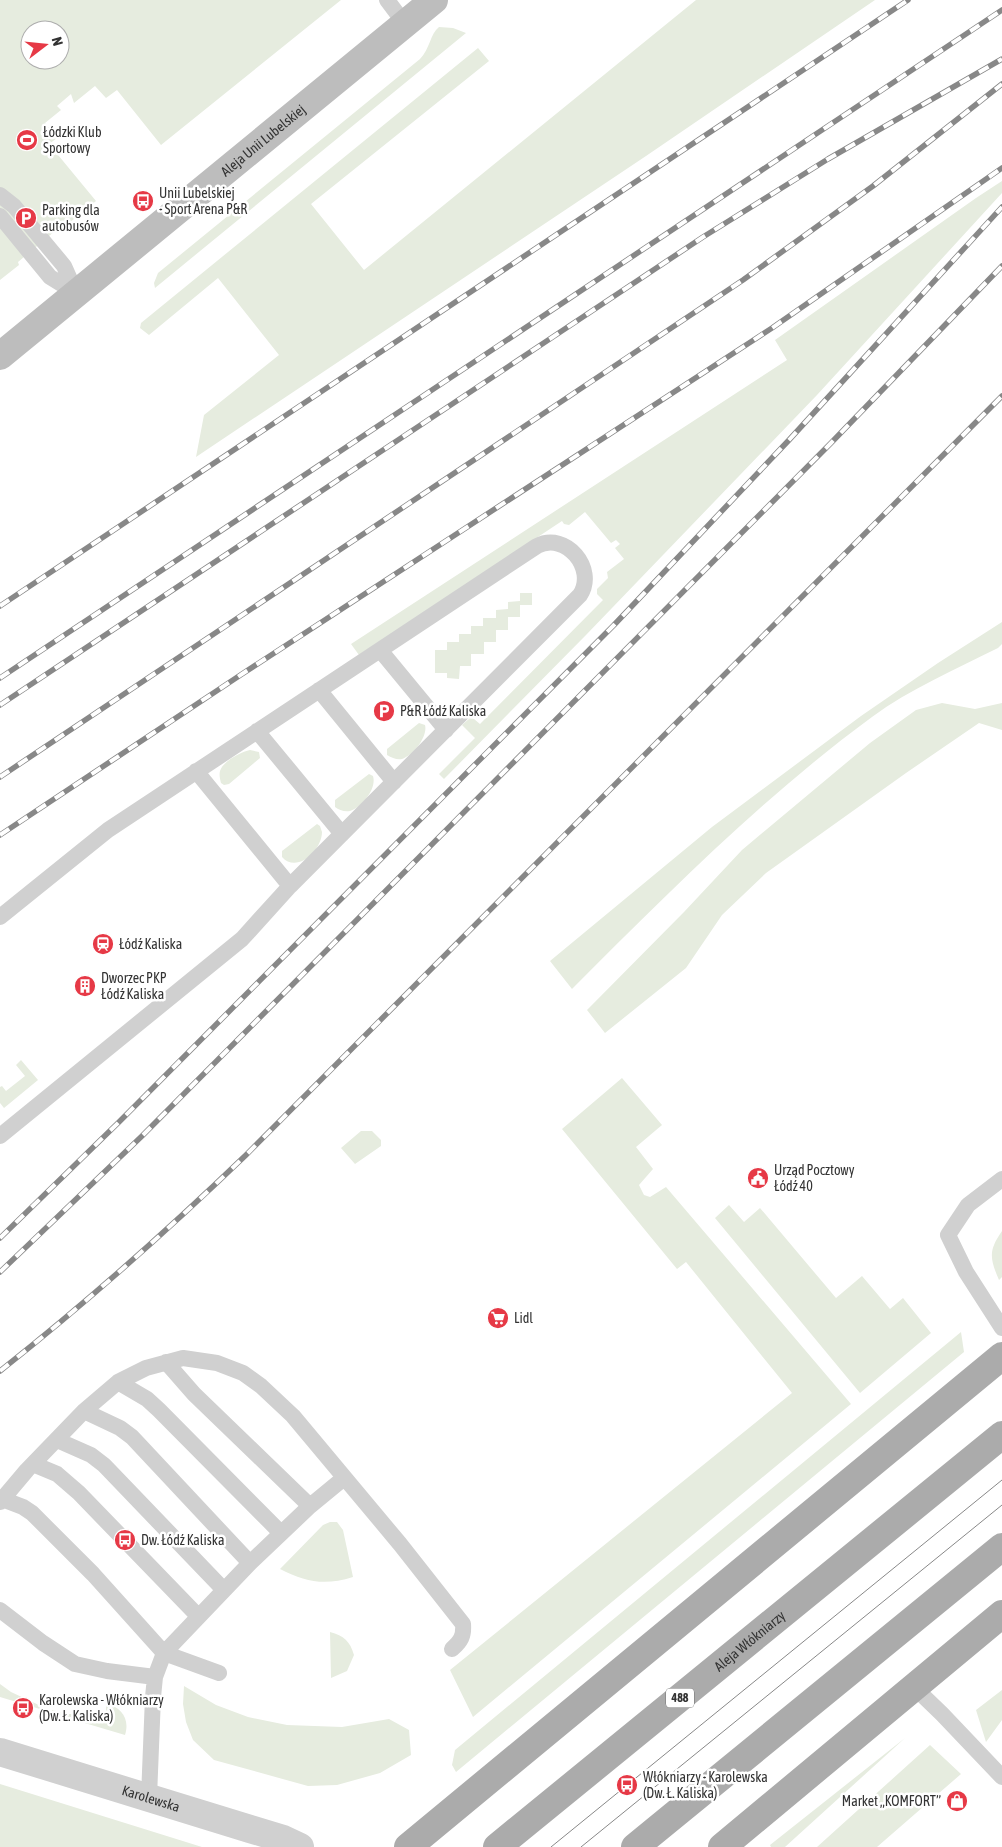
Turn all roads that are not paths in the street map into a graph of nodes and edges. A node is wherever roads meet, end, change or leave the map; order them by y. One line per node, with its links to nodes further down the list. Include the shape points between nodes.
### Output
1 (388, 0): 3 (lane)
2 (434, 0): 3 (street, Aleja Unii Lubelskiej)
3 (405, 24): 6 (street, Aleja Unii Lubelskiej)
4 (0, 195): 6 (lane, via 14,206 64,266)
5 (0, 216): 6 (lane, via 50,277)
6 (76, 293): 7 (street, Aleja Unii Lubelskiej)
7 (0, 356)
8 (380, 650): 9 (lane); 10 (lane); 10 (lane, via 537,546 552,541 570,550 584,569 583,590)
9 (319, 690): 11 (lane); 13 (lane)
10 (446, 730): 13 (lane)
11 (257, 731): 12 (lane); 14 (lane)
12 (196, 771): 15 (lane); 16 (lane, via 108,830)
13 (394, 782): 14 (lane)
14 (342, 834): 15 (lane)
15 (290, 886): 17 (lane, via 235,945)
16 (0, 917)
17 (0, 1136)
18 (1002, 1179): 19 (lane, via 968,1206 948,1235 966,1272)
19 (1002, 1328)
20 (1002, 1356): 46 (main road)
21 (166, 1362): 22 (lane); 27 (lane, via 183,1358 200,1360 243,1373 294,1416); 29 (lane, via 194,1394)
22 (118, 1382): 23 (lane); 30 (lane, via 160,1410)
23 (84, 1411): 25 (lane); 32 (lane, via 132,1437)
24 (1002, 1435): 47 (main road, Aleja Włókniarzy / 488)
25 (56, 1440): 26 (lane); 33 (lane, via 91,1455 104,1465)
26 (33, 1464): 28 (lane); 36 (lane, via 56,1474 79,1492)
27 (344, 1478): 29 (lane); 37 (lane, via 463,1624 461,1641)
28 (1, 1500): 38 (lane, via 32,1513 93,1574)
29 (310, 1506): 30 (lane)
30 (281, 1533): 32 (lane)
31 (1002, 1548): 48 (main road)
32 (250, 1563): 33 (lane)
33 (224, 1590): 36 (lane)
34 (0, 1610): 40 (lane, via 76,1664)
35 (1002, 1614): 41 (main road)
36 (198, 1616): 38 (lane)
37 (452, 1649)
38 (164, 1653): 39 (lane); 40 (lane)
39 (219, 1673)
40 (155, 1677): 44 (lane)
41 (914, 1687): 43 (lane); 49 (main road)
42 (0, 1752): 44 (street, Karolewska)
43 (999, 1770)
44 (149, 1797): 45 (street, Karolewska)
45 (300, 1847)
46 (408, 1847)
47 (496, 1847)
48 (635, 1847)
49 (722, 1847)

